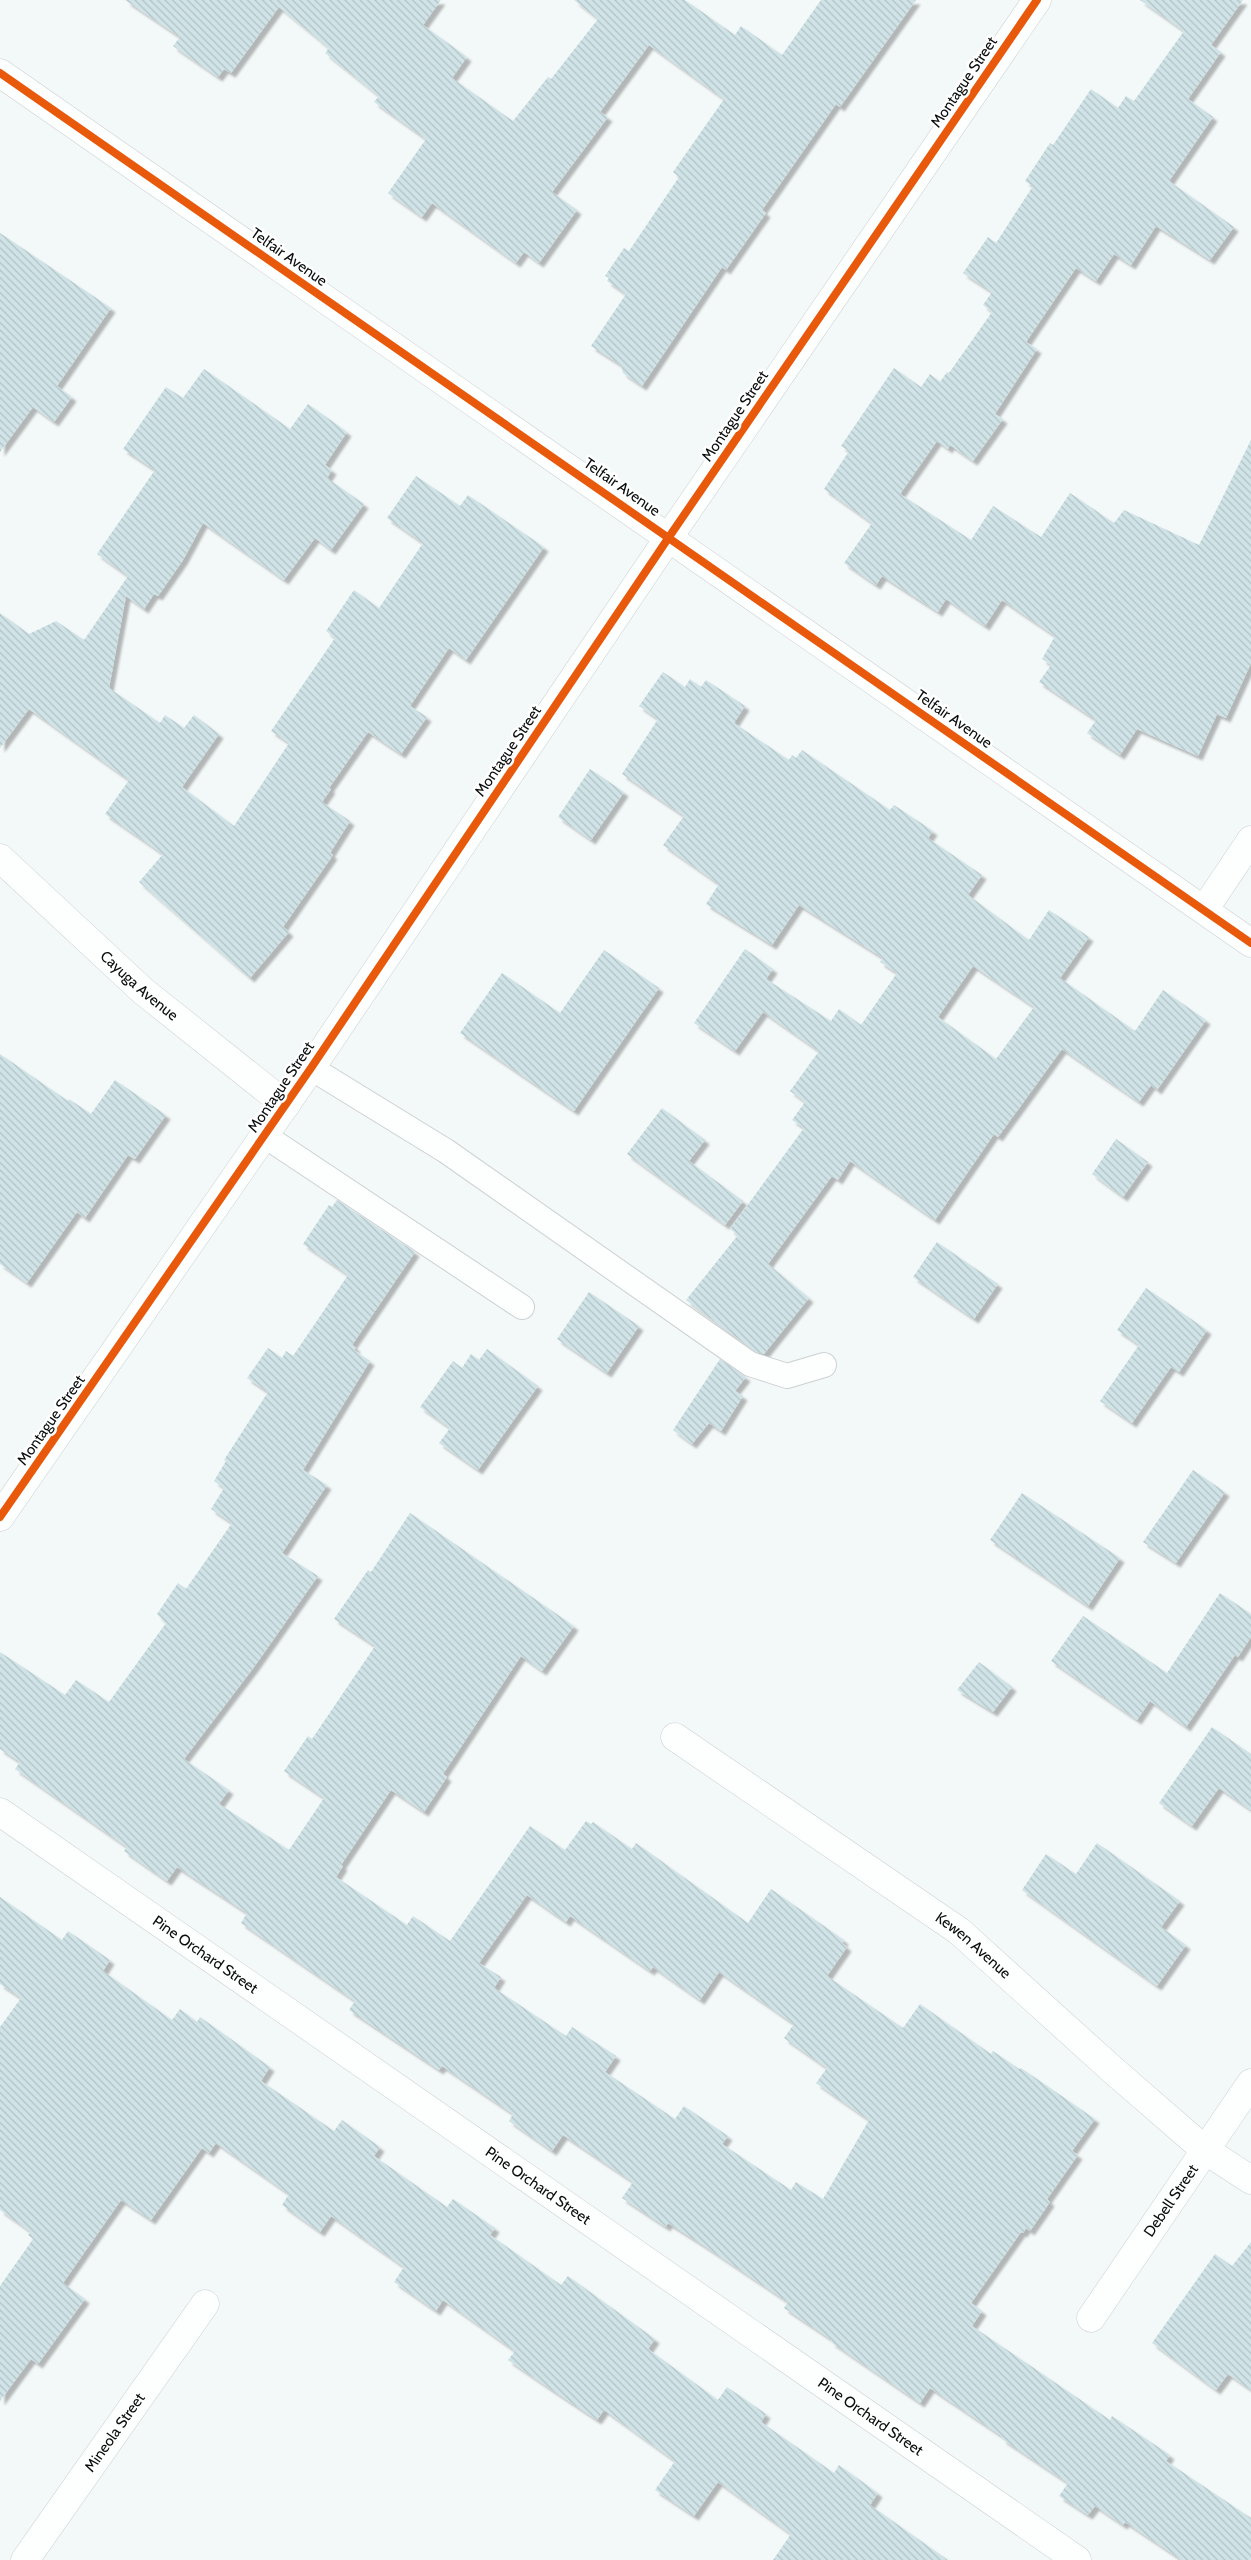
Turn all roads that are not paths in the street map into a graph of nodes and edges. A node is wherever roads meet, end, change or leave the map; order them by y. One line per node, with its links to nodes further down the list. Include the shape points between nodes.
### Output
1 (1037, 0): 3 (street, Montague Street)
2 (0, 73): 3 (street, Telfair Avenue)
3 (669, 536): 6 (street, Telfair Avenue); 8 (street, Montague Street)
4 (1251, 840): 6 (street)
5 (0, 858): 9 (street, Cayuga Avenue, via 142,991)
6 (1204, 910): 7 (street, Telfair Avenue)
7 (1251, 943)
8 (311, 1068): 9 (street, Montague Street); 12 (lane, via 446,1151 750,1364 787,1376)
9 (286, 1105): 10 (street, Montague Street)
10 (264, 1136): 11 (lane); 13 (street, Montague Street)
11 (522, 1307)
12 (824, 1365)
13 (0, 1517)
14 (675, 1737): 17 (street, Kewen Avenue, via 959,1931)
15 (0, 1812): 22 (street, Pine Orchard Street)
16 (1251, 2083): 17 (street, Debell Street)
17 (1205, 2150): 18 (street, Kewen Avenue); 20 (street, Debell Street)
18 (1251, 2180)
19 (205, 2304): 21 (street, Mineola Street)
20 (1090, 2318)
21 (25, 2560)
22 (1076, 2560)

